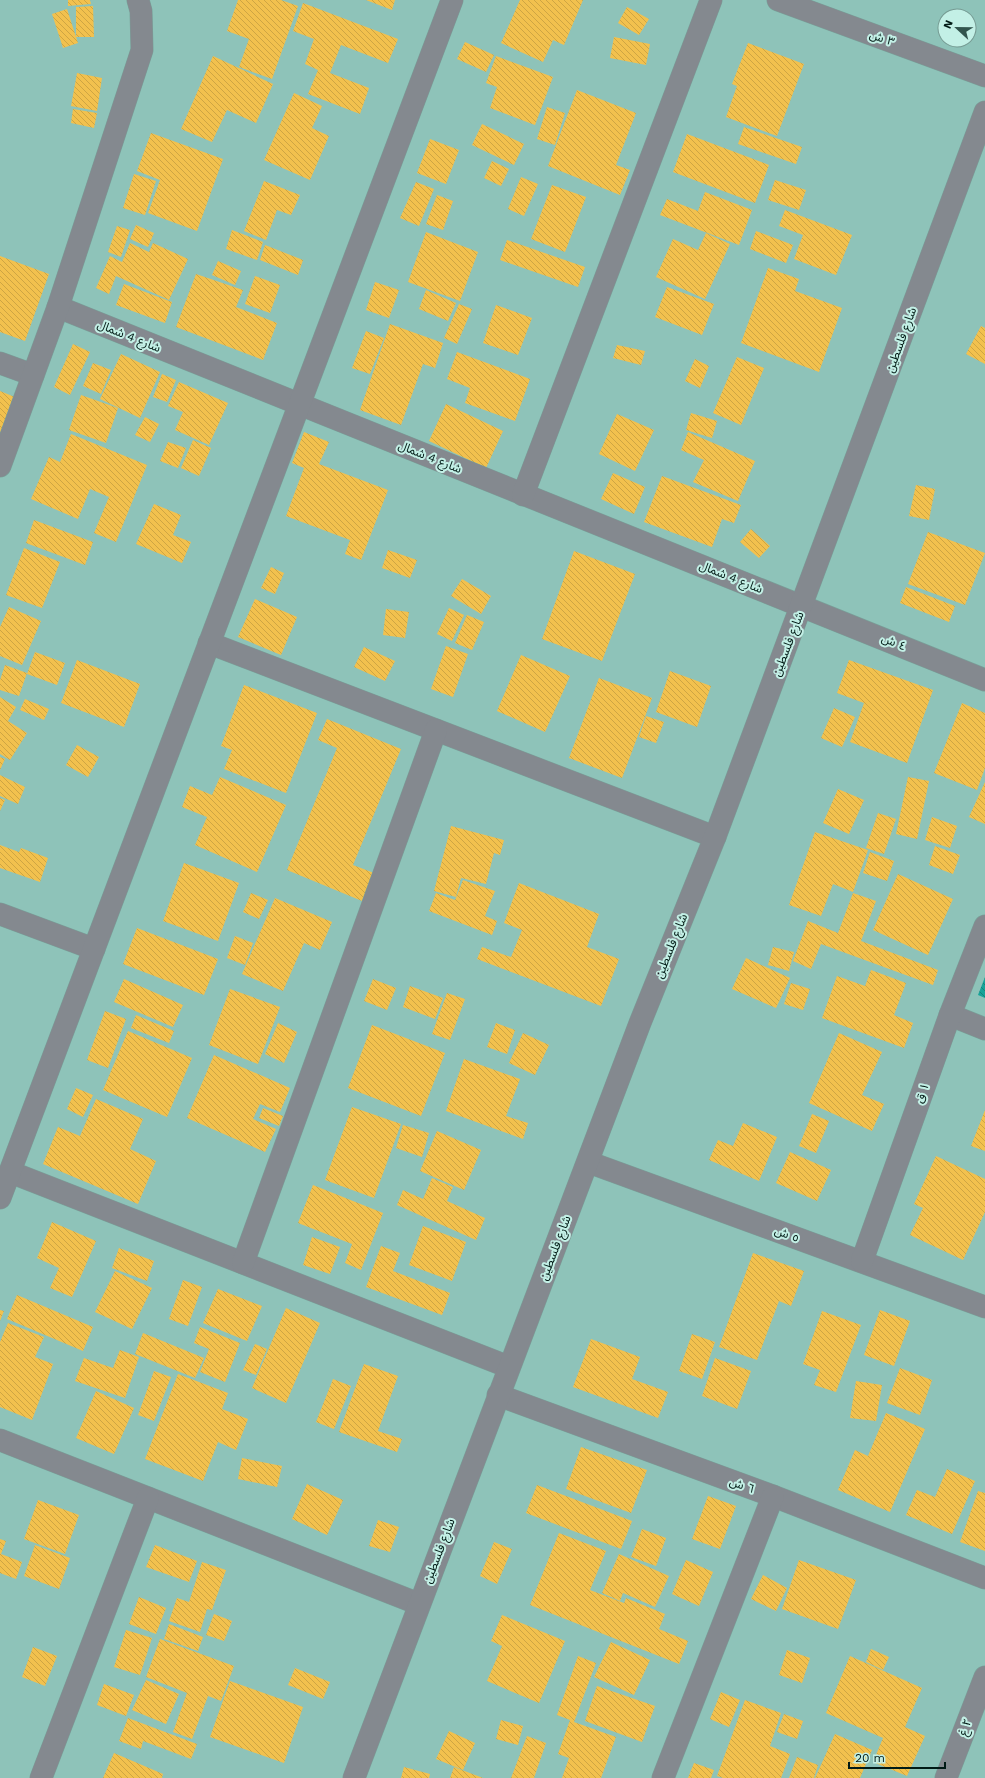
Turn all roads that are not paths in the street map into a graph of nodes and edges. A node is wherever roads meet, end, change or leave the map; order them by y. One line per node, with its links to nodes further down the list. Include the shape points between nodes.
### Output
1 (138, 0): 7 (street, via 141,11 142,50)
2 (452, 0): 10 (street)
3 (711, 0): 12 (street)
4 (778, 0): 5 (street, ٣ ش)
5 (985, 76)
6 (985, 112): 13 (street, شارع فلسطين)
7 (58, 307): 9 (street); 10 (street, شارع 4 شمال)
8 (0, 362): 9 (street)
9 (33, 375): 11 (street)
10 (299, 405): 12 (street, شارع 4 شمال); 14 (street)
11 (0, 466)
12 (523, 495): 13 (street, شارع 4 شمال)
13 (802, 605): 15 (street, ٤ ش); 17 (street, شارع فلسطين)
14 (210, 643): 16 (street); 20 (street)
15 (985, 680)
16 (436, 730): 17 (street); 27 (street)
17 (715, 837): 23 (street, شارع فلسطين, via 640,1023)
18 (0, 914): 20 (street)
19 (985, 926): 21 (street, ١ ق)
20 (94, 949): 24 (street)
21 (950, 1015): 22 (street); 26 (street, ١ ق)
22 (985, 1029)
23 (588, 1162): 26 (street, ٥ ش); 29 (street, شارع فلسطين)
24 (10, 1172): 25 (street); 27 (street)
25 (0, 1198)
26 (862, 1261): 28 (street, ٥ ش)
27 (242, 1263): 29 (street)
28 (985, 1307)
29 (509, 1367): 30 (street, شارع فلسطين)
30 (498, 1395): 32 (street, ٦ ش); 35 (street, شارع فلسطين)
31 (0, 1440): 33 (street)
32 (773, 1496): 34 (street, ٦ ش); 39 (street)
33 (148, 1498): 35 (street); 37 (street)
34 (985, 1578)
35 (419, 1604): 38 (street, شارع فلسطين)
36 (985, 1677): 40 (street, ٢ غ)
37 (41, 1778)
38 (354, 1778)
39 (664, 1778)
40 (946, 1778)

